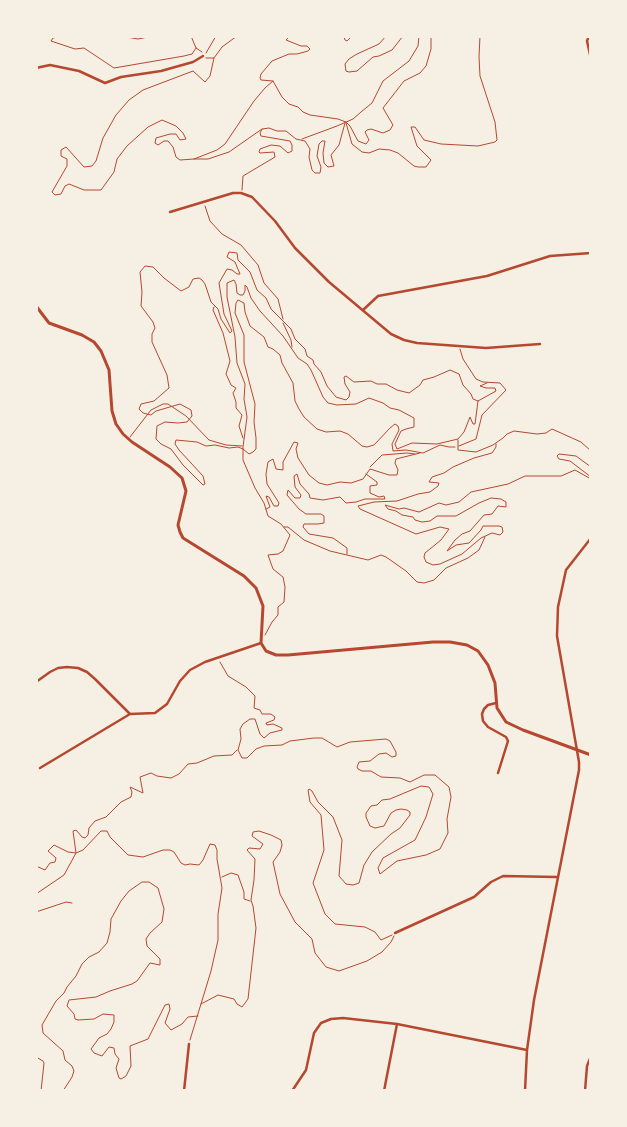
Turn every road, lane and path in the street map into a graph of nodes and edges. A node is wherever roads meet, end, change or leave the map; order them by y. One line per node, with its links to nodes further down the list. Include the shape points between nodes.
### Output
1 (62, 36): 16 (path, via 51,41 75,50 84,48 114,68 184,56 192,54)
2 (121, 36): 3 (path, via 138,39)
3 (153, 36)
4 (191, 36): 16 (path)
5 (216, 36): 17 (path)
6 (237, 36): 18 (path)
7 (306, 36): 21 (path, via 286,40 307,46 308,51 272,61 261,74 261,80)
8 (344, 36): 9 (path, via 347,41)
9 (352, 36)
10 (386, 36): 11 (path, via 379,44 349,59 345,64 346,70 357,71 373,57 392,50)
11 (403, 36)
12 (419, 36): 22 (path, via 418,46 409,61 383,81 372,103)
13 (432, 36): 22 (path, via 426,66 404,81 383,108 393,125 390,130 382,133 367,130 369,140 366,144 358,141)
14 (480, 36): 22 (path, via 480,76 495,122 495,142 478,146 431,142 424,140 415,127 411,127 417,146 431,160 426,166 418,167 398,152 379,149 362,152 352,144)
15 (589, 36): 19 (street)
16 (196, 48): 17 (path, via 202,51)
17 (203, 56): 18 (path); 20 (street, via 161,71 105,83 79,71 50,65)
18 (214, 58): 25 (path, via 210,76 205,82 193,71 143,90 129,100 103,138 92,166 84,167 66,148 62,150 61,156 66,159 67,166 52,192 61,194 64,186 69,184 84,190 101,190 127,146 148,127 162,120 176,126 186,139 180,140 176,134 170,134 156,138 155,143 168,142 180,160)
19 (591, 59)
20 (36, 68)
21 (274, 81): 22 (path, via 289,104 310,115); 25 (path, via 254,101 225,144)
22 (346, 122): 24 (path); 24 (path, via 339,145 331,155 334,166 328,167 324,163 324,141 319,144 320,173 312,170 309,145)
23 (262, 129): 24 (path, via 286,131); 25 (path, via 229,152 208,159); 26 (path, via 261,136 290,142 292,151 271,144 260,149 258,152 274,152 275,157 243,176)
24 (301, 139)
25 (194, 159)
26 (241, 193): 27 (street); 32 (street, via 252,197 295,248)
27 (204, 202): 28 (street); 33 (path, via 210,221 222,234 241,245 261,270 264,283 278,300)
28 (170, 212)
29 (591, 253): 32 (street, via 550,256 487,276 378,296)
30 (36, 306): 42 (street, via 50,323 82,334 101,351 109,370 114,418)
31 (215, 307): 33 (path, via 231,333 219,283 227,270 240,274 234,262 227,257 229,252 236,253 268,306); 40 (path, via 200,278 193,279 182,291 151,266 140,270 140,306 153,322 152,342 167,375 168,388 154,401 139,405 140,411); 43 (path, via 213,310 230,361 226,374 236,388 233,394 242,416 240,426)
32 (363, 311): 36 (street, via 391,334 404,340)
33 (283, 321): 35 (path); 38 (path, via 336,397 346,400 349,397 350,392 344,384 346,376 353,381 386,384 409,393 423,380 450,370 459,374 473,399)
34 (540, 344): 36 (street)
35 (291, 348): 43 (path, via 258,308 247,287 240,295 236,292 234,280 228,282 227,297 237,346 237,363 245,384 247,419); 44 (path, via 307,364 328,403 356,404 370,398 413,417 414,427 402,431 396,448 411,443 437,444)
36 (459, 348): 37 (path, via 473,376)
37 (487, 382): 38 (path, via 480,386 497,390); 46 (path, via 500,384 505,391 482,414 476,439)
38 (478, 400): 44 (path, via 475,424 469,417)
39 (171, 406): 40 (path); 40 (path, via 163,404); 41 (path); 41 (path, via 180,404 191,410)
40 (147, 415): 42 (path)
41 (190, 420): 47 (path, via 209,440); 47 (path, via 162,423 157,428 156,439 171,449 202,485 205,484 203,476 179,450 176,440 206,446)
42 (128, 439): 61 (street, via 170,467 183,481 186,496 178,525 183,538 244,576 256,588 263,606)
43 (244, 439): 47 (path)
44 (458, 439): 45 (path, via 461,451 476,452)
45 (496, 444): 49 (path, via 514,431 537,434 552,429 581,442); 58 (path, via 492,452 432,477 428,482 439,483 430,492 397,501 358,506 416,534 440,527 449,529 425,553 426,562 433,565 462,554)
46 (459, 446)
47 (243, 447): 50 (path, via 249,454 253,452 256,438 253,394 244,362 244,335 235,312 238,300 244,303 244,312 251,327 280,355 295,388 295,401 317,430 340,431 367,447 376,444 396,424 399,430 392,444 393,451); 56 (path, via 248,474)
48 (455, 447): 50 (path, via 440,445)
49 (591, 451)
50 (421, 453): 51 (path)
51 (416, 454): 53 (path, via 382,455); 53 (path, via 396,460 396,475)
52 (591, 467): 55 (path, via 576,456 557,456)
53 (369, 469): 54 (path)
54 (366, 474): 56 (path, via 363,480 323,484 309,475 298,458 298,443 294,442 283,462 283,470 276,469 273,459 268,462 267,484 279,503 274,506 266,496 270,506); 60 (path, via 377,482 377,485 370,486 370,493 385,499 346,503 340,497 310,498 297,474 294,476 295,487 300,498 295,498 288,490 287,495 306,514 324,516 324,523 304,524 303,527 310,534 334,538 347,548)
55 (591, 478): 58 (path, via 575,470 561,476 525,476 508,484 471,492 459,502 438,503 419,512 385,505 402,516 425,521 437,516 456,516 491,498 506,502 506,507 498,506 492,514 484,515 447,551 468,543 483,526 502,528 500,535)
56 (266, 509): 57 (path, via 269,517)
57 (283, 527): 60 (path, via 288,527 314,545); 61 (path, via 290,535 285,548 281,553 268,556 273,569 283,577 284,600)
58 (485, 537): 60 (path, via 479,550 446,568 434,580 424,583 417,582 382,555 368,560)
59 (591, 538): 67 (street, via 566,570 556,618 562,672)
60 (348, 554)
61 (261, 643): 62 (street); 64 (street, via 269,652 280,655 433,642 461,643 478,651 488,665 495,683)
62 (220, 657): 65 (street, via 184,674 162,709 155,713); 66 (path, via 228,676 255,696 254,708 275,717 267,725 282,728 264,738 252,718 241,726)
63 (36, 682): 65 (street, via 58,668 78,668 95,679)
64 (496, 703): 67 (street, via 503,719 510,724); 70 (street, via 488,705 482,714 488,727 506,737 508,742)
65 (130, 714): 69 (street)
66 (238, 750): 71 (path, via 232,755 214,756 188,764 171,778 151,774 140,777 144,793 130,787 131,797 106,817 95,821 85,838 73,831); 79 (path, via 244,758 263,747 314,738 322,738 337,747 350,742 386,739 396,756 379,754 370,761 358,762 358,769 410,782 424,775 435,775 447,785 451,797 448,833 440,848 426,855 397,861 380,874 378,868 383,858 415,840 434,794 429,787 421,786 371,806 366,817 370,826 375,828 384,826 396,810 407,810 410,815 372,852 359,883 352,885 346,884 339,876 342,840 333,817 308,790 310,802 321,815 324,850 313,883 324,914 335,924 365,927 381,940)
67 (577, 750): 68 (street); 74 (street, via 579,777)
68 (591, 755)
69 (40, 768)
70 (498, 773)
71 (76, 853): 72 (path, via 54,845 48,851 56,858 55,862 45,870); 73 (path, via 83,850 97,833 105,831 128,856 143,857 170,850 182,864 196,866 212,843 217,850); 75 (path, via 64,875)
72 (36, 866)
73 (221, 877): 76 (path, via 231,873 238,875 244,899); 80 (path, via 218,940)
74 (557, 877): 79 (street, via 503,876 474,897); 84 (street)
75 (36, 894)
76 (251, 900): 79 (path, via 255,859 247,850 262,846 251,835 259,831 281,840 280,852 273,862 280,894 295,922 312,939 315,953 326,967 339,971 374,958 391,942); 80 (path, via 256,928 245,1005 239,1006 234,999 218,995)
77 (72, 903): 78 (path)
78 (36, 912)
79 (395, 933)
80 (201, 1004): 81 (path)
81 (198, 1016): 83 (path); 88 (path, via 188,1017 171,1030 165,1023 170,1009 169,1004 165,1005 148,1039 130,1046 130,1066 121,1079 114,1048 109,1048 102,1056 91,1049 111,1030 114,1015 103,1014 94,1019 78,1020 67,1006 69,1000 94,998 132,984 150,963 160,965 160,959 147,946 146,939 162,922 164,910 158,888 142,882 121,901 112,919 107,943 82,964 42,1025 43,1033 63,1051 64,1060 73,1069)
82 (397, 1024): 84 (street); 90 (street, via 336,1018 321,1023 314,1032 306,1070); 91 (street)
83 (189, 1044): 89 (street)
84 (527, 1050): 92 (street)
85 (591, 1056): 93 (street)
86 (36, 1057): 87 (path, via 44,1063)
87 (41, 1091)
88 (63, 1091)
89 (184, 1091)
90 (292, 1091)
91 (384, 1091)
92 (525, 1091)
93 (585, 1091)

